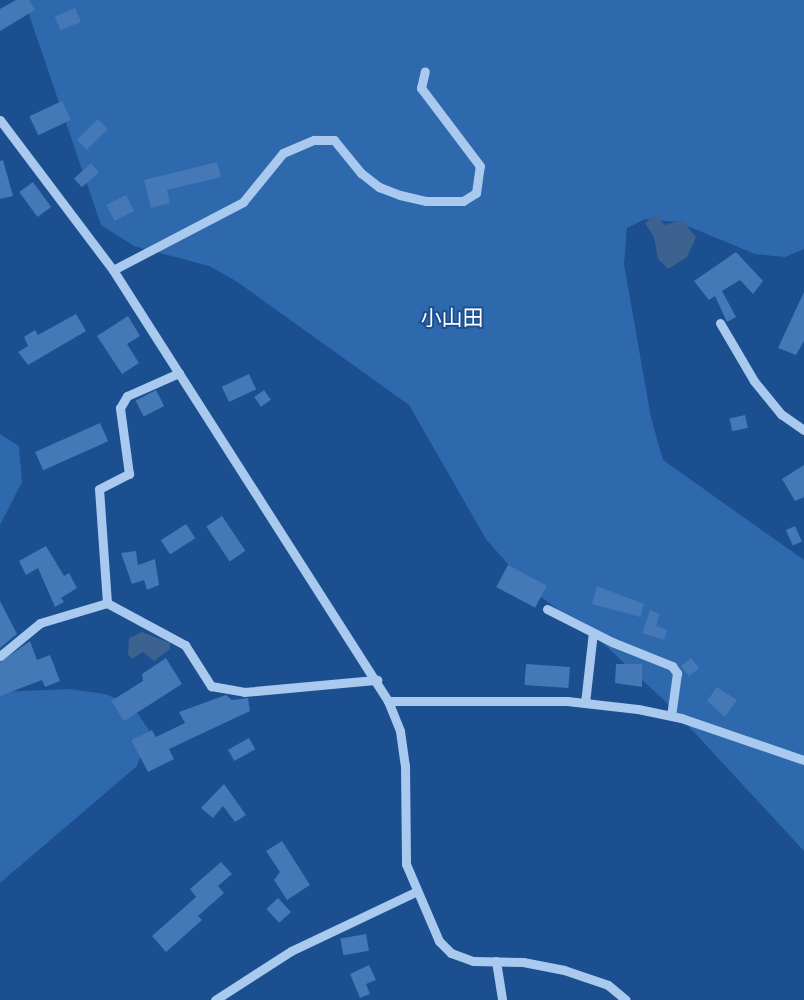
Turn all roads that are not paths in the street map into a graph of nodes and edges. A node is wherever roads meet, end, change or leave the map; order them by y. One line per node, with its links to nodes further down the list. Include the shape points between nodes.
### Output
1 (425, 71): 3 (street, via 421,88 480,166 476,193 463,201 426,201 400,195 379,187 361,173 334,140 314,140 283,152 243,202)
2 (0, 120): 3 (street)
3 (113, 270): 5 (street)
4 (720, 322): 6 (street, via 754,381 781,414)
5 (179, 373): 7 (street, via 127,396 120,408 129,474 98,489); 11 (street)
6 (804, 430)
7 (107, 603): 10 (street, via 40,623); 11 (street, via 185,645 211,686 244,692)
8 (547, 609): 9 (street)
9 (593, 632): 13 (street); 14 (street, via 672,666 677,673)
10 (0, 656)
11 (377, 680): 12 (street)
12 (388, 701): 13 (street); 16 (street, via 400,732 405,765 404,849)
13 (585, 703): 14 (street)
14 (671, 716): 15 (street)
15 (804, 760)
16 (415, 892): 17 (street, via 439,941 451,953 473,961); 18 (street, via 291,951)
17 (496, 961): 19 (street); 20 (street, via 564,970 608,986)
18 (215, 1000)
19 (502, 1000)
20 (626, 1000)

